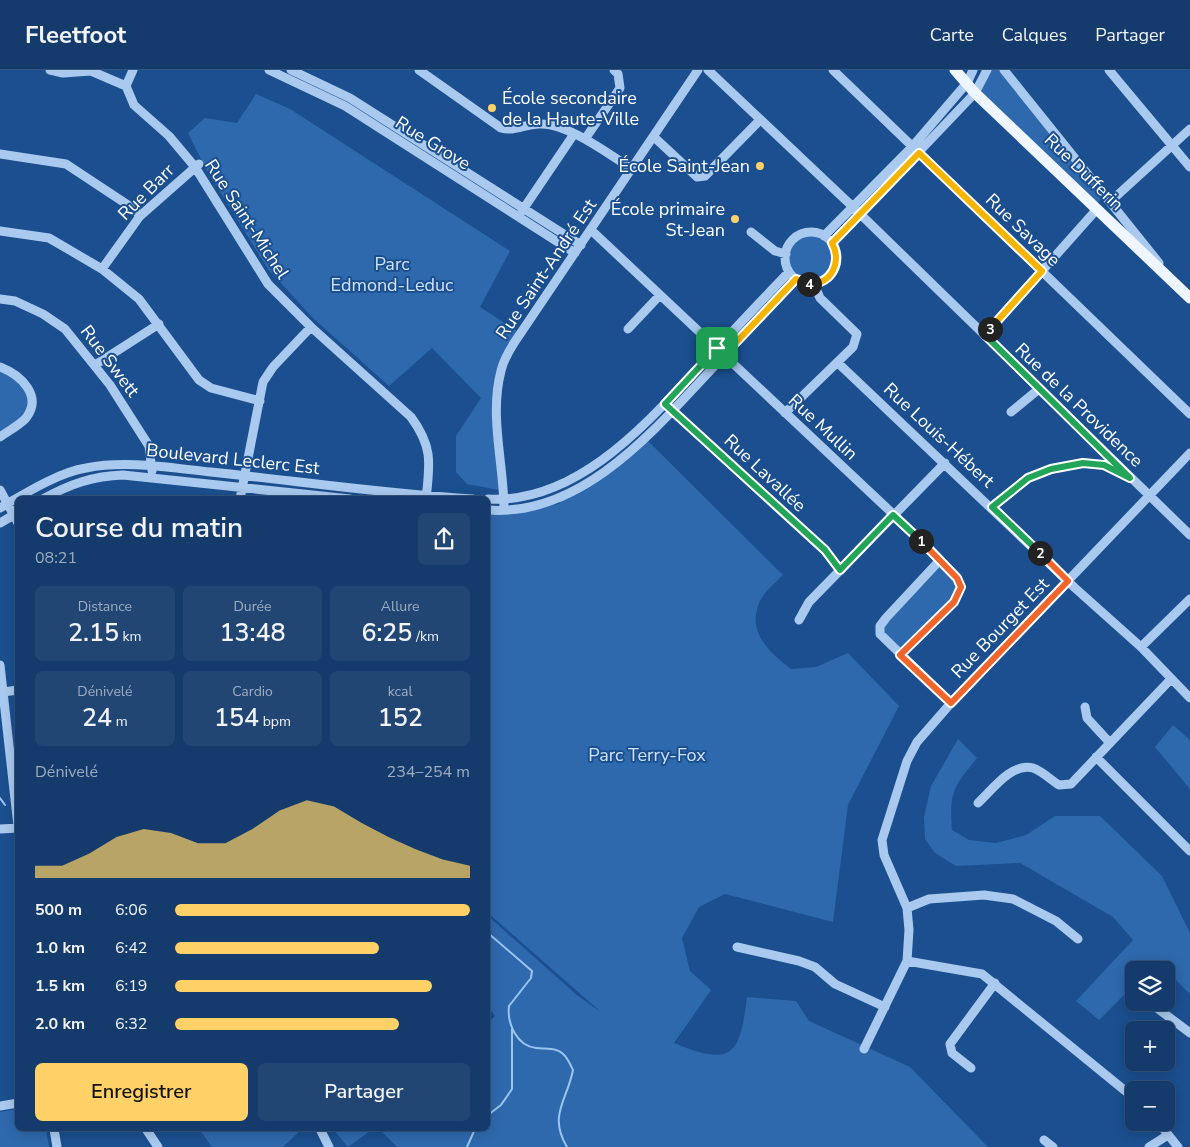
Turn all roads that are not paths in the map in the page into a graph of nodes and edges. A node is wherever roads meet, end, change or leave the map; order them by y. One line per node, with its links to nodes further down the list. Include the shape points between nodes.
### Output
1 (50, 70): 16 (street, via 91,72)
2 (133, 70): 16 (street)
3 (269, 70): 34 (street, Rue Grove, via 345,106)
4 (291, 70): 30 (street, Rue Grove, via 350,98)
5 (418, 70): 20 (street, via 501,128 552,125)
6 (614, 70): 22 (street, via 618,74 620,88)
7 (708, 70): 18 (street, Rue de la Providence)
8 (833, 70): 24 (street, Rue Savage)
9 (955, 70): 15 (main road, Rue Dufferin)
10 (974, 70): 15 (street)
11 (987, 70): 17 (street)
12 (1004, 70): 29 (street)
13 (1109, 70): 23 (street)
14 (697, 71): 21 (street, Rue Saint-André Est)
15 (967, 83): 17 (main road, Rue Dufferin); 24 (street)
16 (126, 86): 26 (street, Rue Saint-Michel, via 134,105)
17 (975, 93): 24 (street); 31 (main road, Rue Dufferin)
18 (760, 120): 21 (street, via 705,176 696,177); 32 (street, Rue de la Providence)
19 (1190, 129): 23 (street)
20 (574, 134): 22 (street); 30 (street)
21 (654, 137): 28 (street, Rue Saint-André Est)
22 (585, 139): 28 (street)
23 (1172, 145): 27 (street); 29 (street)
24 (916, 150): 32 (street); 44 (street, Rue Savage)
25 (0, 154): 33 (street, via 66,164)
26 (197, 166): 33 (street, Rue Barr); 53 (street, Rue Saint-Michel, via 261,275)
27 (1190, 167)
28 (632, 169): 35 (street, Rue Saint-André Est)
29 (1111, 201): 47 (street)
30 (524, 208): 34 (street); 40 (street, Rue Grove)
31 (1097, 209): 44 (street); 47 (main road, Rue Dufferin)
32 (856, 211): 38 (street); 39 (street); 55 (street, Rue de la Providence)
33 (140, 216): 43 (street, Rue Barr)
34 (519, 216): 41 (street, Rue Grove)
35 (591, 230): 40 (street, Rue Saint-André Est); 49 (street, Rue Mullin)
36 (0, 231): 43 (street, via 49,238)
37 (751, 232): 42 (street, via 775,251)
38 (824, 236): 39 (street); 42 (street, via 811,232 798,236 789,244)
39 (832, 243): 48 (street, via 837,255 833,272)
40 (581, 245): 41 (street, Rue Saint-André Est)
41 (575, 253): 88 (street, Rue Saint-André Est, via 514,342 501,370 497,396)
42 (786, 254): 45 (street)
43 (102, 269): 52 (street, via 139,299)
44 (1042, 271): 55 (street); 67 (street, Rue Savage)
45 (789, 272): 46 (street); 56 (street)
46 (796, 279): 48 (street); 57 (street)
47 (1173, 281): 50 (main road, Rue Dufferin)
48 (814, 284): 58 (street, via 820,298 857,334 854,347)
49 (660, 295): 54 (street); 56 (street, Rue Mullin)
50 (1190, 298)
51 (0, 299): 59 (street, Rue Swett, via 15,301 65,329)
52 (159, 324): 59 (street); 62 (street, via 199,380 211,388)
53 (312, 326): 62 (street, via 267,374); 86 (street, Rue Saint-Michel, via 411,416 424,434 430,463)
54 (628, 329)
55 (985, 335): 61 (street, Rue de la Providence)
56 (717, 348): 57 (street, Rue Mullin); 63 (street)
57 (724, 355): 64 (street); 66 (street, Rue Mullin)
58 (838, 363): 66 (street); 72 (street, Rue Louis-Hébert)
59 (95, 365): 73 (street, Rue Swett, via 149,446)
60 (0, 367): 68 (street, via 22,379 32,395 33,407 25,420)
61 (1039, 389): 65 (street); 75 (street, Rue de la Providence)
62 (260, 401): 74 (street)
63 (665, 404): 64 (street, Rue Lavallée); 69 (street)
64 (672, 411): 70 (street); 101 (street, Rue Lavallée, via 825,550)
65 (1011, 412)
66 (785, 413): 95 (street, Rue Mullin)
67 (1190, 414)
68 (0, 437)
69 (631, 437): 70 (street); 88 (street, via 597,464 548,490)
70 (640, 444): 94 (street, via 605,472 553,500)
71 (1190, 453): 87 (street, Rue Bourget Est)
72 (945, 463): 92 (street, Rue Louis-Hébert); 95 (street)
73 (153, 467): 74 (street, Boulevard Leclerc Est); 76 (street, Rue Swett); 80 (street, Boulevard Leclerc Est, via 118,465 84,468)
74 (244, 476): 77 (street, Boulevard Leclerc Est); 78 (street)
75 (1130, 478): 87 (street, Rue de la Providence); 92 (street, via 1104,465 1083,463 1051,469 1028,478)
76 (151, 479): 78 (street, Boulevard Leclerc Est); 81 (street, Boulevard Leclerc Est, via 124,476 87,479)
77 (319, 484): 84 (street); 85 (street, Boulevard Leclerc Est)
78 (241, 487): 82 (street); 83 (street, Boulevard Leclerc Est)
79 (0, 490): 91 (street)
80 (22, 496)
81 (48, 496)
82 (240, 496)
83 (310, 496)
84 (318, 496)
85 (418, 496)
86 (426, 496)
87 (1150, 496): 99 (street, Rue de la Providence); 102 (street, Rue Bourget Est)
88 (504, 499): 90 (street); 94 (street, Rue Saint-André Est)
89 (15, 500): 91 (street, Boulevard Leclerc Est)
90 (490, 500)
91 (3, 506): 96 (street)
92 (992, 507): 102 (street, Rue Louis-Hébert)
93 (490, 510): 94 (street)
94 (504, 510)
95 (893, 515): 100 (street, Rue Mullin); 101 (street)
96 (15, 516)
97 (15, 517): 98 (street)
98 (0, 523)
99 (1190, 535)
100 (940, 560): 106 (street, via 880,626 880,634); 106 (street, Rue Mullin, via 960,582 959,594)
101 (840, 570): 104 (street, via 809,602)
102 (1068, 581): 105 (street, Rue Louis-Hébert); 112 (street, Rue Bourget Est)
103 (1190, 599): 105 (street)
104 (799, 620)
105 (1142, 647): 108 (street, Rue Louis-Hébert)
106 (900, 655): 112 (street)
107 (0, 665): 110 (street)
108 (1171, 679): 111 (street, Rue Louis-Hébert); 114 (street)
109 (15, 690): 110 (street)
110 (3, 692): 116 (street)
111 (1190, 698)
112 (951, 703): 122 (street, Rue Bourget Est, via 917,742 906,760 882,840 884,855)
113 (1085, 707): 114 (street, via 1087,718)
114 (1110, 743): 115 (street)
115 (1096, 757): 118 (street, via 1071,784 1059,785 1034,768 1021,766); 121 (street)
116 (14, 762): 117 (street)
117 (15, 778)
118 (978, 803)
119 (15, 827): 120 (street)
120 (0, 829)
121 (1190, 851)
122 (907, 908): 123 (street, via 929,899 984,895 1014,898 1056,921); 125 (street, Rue Bourget Est)
123 (1078, 940)
124 (736, 946): 127 (street, via 815,967 834,984)
125 (907, 961): 126 (street, via 982,974); 127 (street, Rue Bourget Est)
126 (995, 983): 131 (street, via 950,1044 952,1052); 132 (street)
127 (885, 1007): 130 (street, Rue Bourget Est)
128 (1161, 1011): 129 (street)
129 (1190, 1033)
130 (864, 1049)
131 (971, 1068)
132 (1125, 1091)
133 (15, 1104): 134 (street)
134 (0, 1106)
135 (54, 1131): 141 (street)
136 (147, 1131): 142 (street)
137 (321, 1131): 143 (street)
138 (1166, 1131): 139 (street)
139 (1168, 1134): 145 (street); 146 (street)
140 (1044, 1140): 144 (street)
141 (57, 1147)
142 (158, 1147)
143 (329, 1147)
144 (1053, 1147)
145 (1149, 1147)
146 (1178, 1147)

